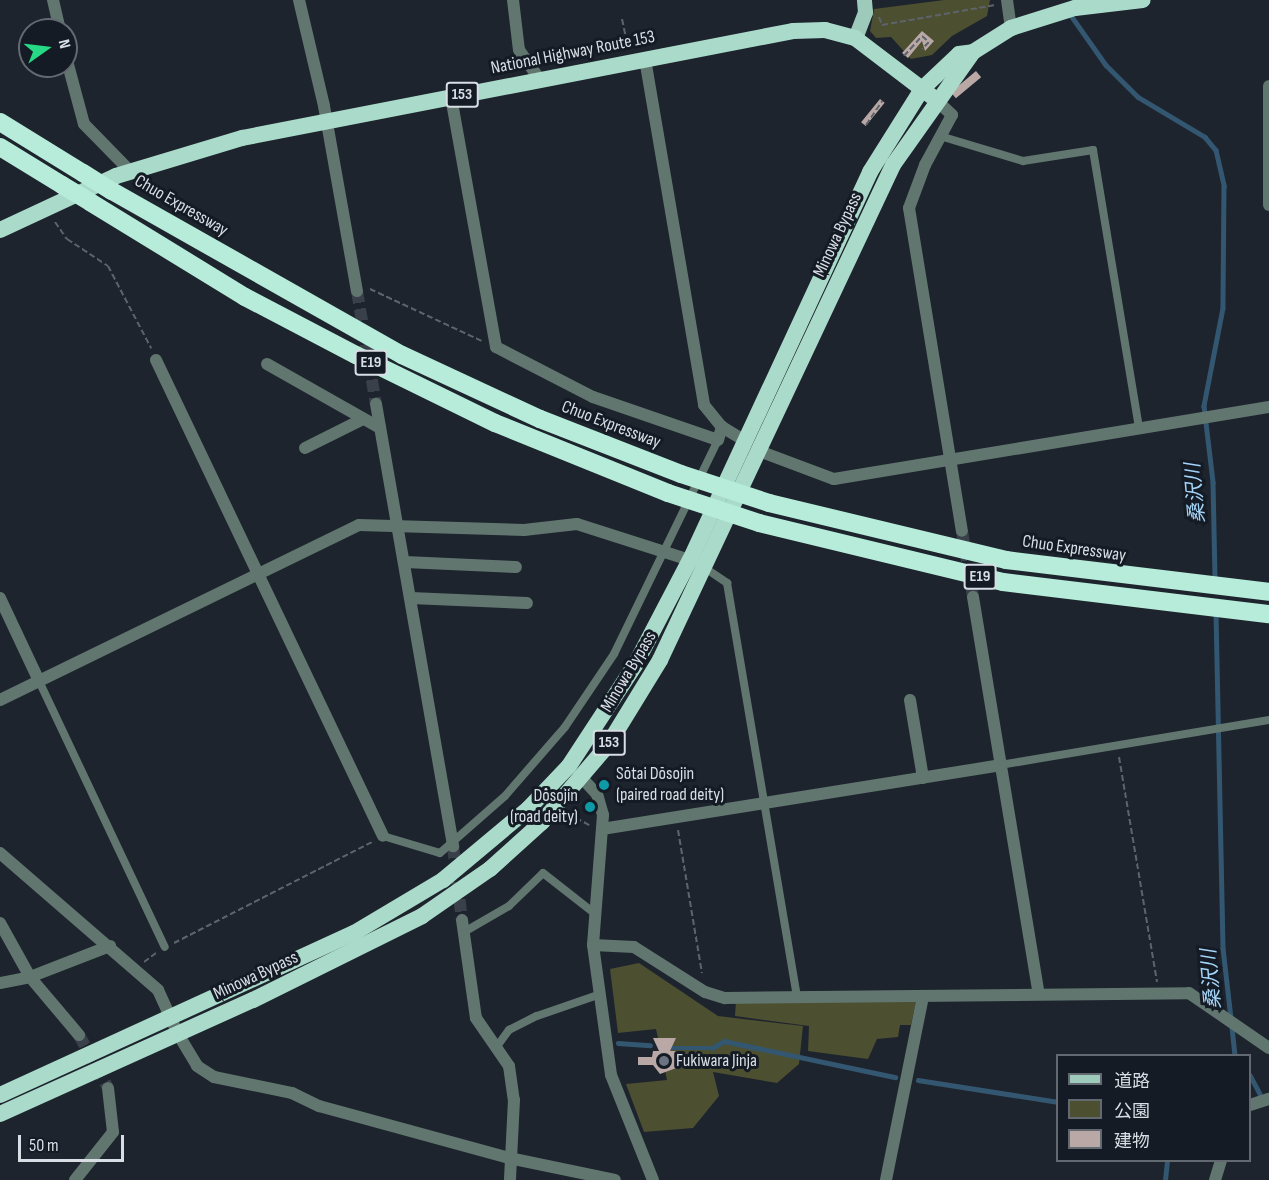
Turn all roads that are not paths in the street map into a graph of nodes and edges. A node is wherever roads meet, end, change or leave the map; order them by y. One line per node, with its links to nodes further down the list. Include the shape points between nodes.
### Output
1 (53, 0): 7 (street)
2 (299, 0): 18 (street)
3 (513, 0): 13 (street, via 519,50)
4 (1143, 0): 8 (highway, 153, via 1075,8)
5 (1001, 3): 8 (street)
6 (870, 5): 9 (main road)
7 (57, 18)
8 (1011, 28): 10 (highway, 153)
9 (855, 38): 11 (highway, National Highway Route 153 / 153, via 825,30 793,31); 15 (highway, National Highway Route 153 / 153)
10 (973, 52): 15 (highway, 153, via 959,54); 17 (highway, 153)
11 (645, 59): 13 (highway, National Highway Route 153 / 153); 31 (street, via 704,405)
12 (72, 78): 22 (street, via 84,124)
13 (540, 80): 16 (highway, National Highway Route 153 / 153)
14 (1269, 86): 23 (street)
15 (922, 89): 17 (highway, National Highway Route 153 / 153); 35 (highway, Minowa Bypass / 153, via 870,172)
16 (451, 97): 18 (highway, National Highway Route 153 / 153); 34 (street, via 496,347 593,397)
17 (936, 100): 20 (street, via 952,115); 37 (highway, Minowa Bypass / 153, via 893,165)
18 (326, 121): 22 (highway, National Highway Route 153 / 153, via 242,138); 25 (street)
19 (0, 122): 47 (highway, Chuo Expressway / E19, bridge, via 112,191 402,355 550,424 681,474 882,534 1006,560)
20 (940, 136): 33 (lane, via 1023,161 1093,150); 38 (street, via 909,208)
21 (0, 147): 52 (highway, E19, bridge, via 245,297 385,370 495,423 668,493 759,523 1003,582)
22 (130, 171): 24 (highway, National Highway Route 153 / 153)
23 (1269, 205)
24 (0, 231)
25 (356, 287)
26 (156, 360): 46 (street)
27 (267, 364): 30 (street)
28 (376, 404): 32 (street)
29 (1269, 407): 33 (street)
30 (361, 420): 32 (street); 36 (street)
31 (722, 427): 34 (street); 35 (street)
32 (380, 428): 39 (street)
33 (1139, 429): 38 (street)
34 (718, 440): 41 (lane)
35 (744, 440): 42 (highway, Minowa Bypass / 153)
36 (305, 448)
37 (759, 451): 38 (street, via 834,479); 45 (highway, Minowa Bypass / 153)
38 (951, 460): 40 (street)
39 (398, 527): 41 (street, via 524,531 577,524); 43 (street); 46 (street, via 359,525)
40 (962, 531)
41 (668, 550): 42 (street); 63 (lane, via 614,654 565,727 505,796)
42 (690, 560): 77 (highway, Minowa Bypass / 153, via 604,718 569,766 482,851 408,903 354,933)
43 (405, 562): 44 (street); 50 (street)
44 (516, 567)
45 (705, 568): 58 (highway, Minowa Bypass / 153, via 660,660 608,745); 60 (lane, via 727,583)
46 (258, 576): 53 (street); 62 (street)
47 (1269, 592)
48 (973, 597): 57 (street)
49 (0, 598): 53 (street)
50 (411, 598): 51 (street); 63 (street)
51 (527, 603)
52 (1269, 614)
53 (39, 681): 54 (street); 70 (lane)
54 (0, 699)
55 (910, 700): 59 (street)
56 (1269, 720): 57 (lane)
57 (1000, 765): 59 (street); 73 (street)
58 (581, 777): 61 (street, via 597,794); 78 (highway, Minowa Bypass / 153, via 542,822 490,869 422,916)
59 (923, 778): 60 (street)
60 (766, 805): 61 (street); 75 (lane)
61 (602, 829): 65 (street)
62 (383, 836): 63 (lane, via 440,853)
63 (453, 844)
64 (0, 853): 69 (street)
65 (593, 912): 67 (lane, via 556,878 543,873 509,906); 68 (street)
66 (0, 923): 71 (street)
67 (463, 926): 80 (street, via 476,1018)
68 (593, 945): 74 (street); 75 (street, via 634,947 705,992 724,998)
69 (110, 946): 71 (street); 77 (street, via 158,990)
70 (165, 947)
71 (30, 977): 72 (street); 79 (street)
72 (0, 983)
73 (1040, 994): 76 (street); 81 (street, via 1189,993)
74 (598, 995): 80 (lane, via 509,1030); 92 (street, via 611,1075)
75 (797, 997): 76 (street)
76 (923, 997): 93 (street)
77 (171, 1017): 78 (street); 83 (highway, Minowa Bypass / 153)
78 (178, 1034): 86 (highway, Minowa Bypass / 153); 87 (street, via 197,1065 214,1077 292,1094 319,1106)
79 (79, 1035)
80 (498, 1045): 87 (street, via 509,1066 514,1100)
81 (1269, 1048)
82 (108, 1088): 89 (street, via 113,1132)
83 (0, 1095)
84 (1269, 1099): 85 (street)
85 (1251, 1105)
86 (0, 1114)
87 (509, 1158): 90 (street); 91 (street)
88 (1221, 1162): 94 (street)
89 (75, 1180)
90 (510, 1180)
91 (615, 1180)
92 (653, 1180)
93 (886, 1180)
94 (1215, 1180)

